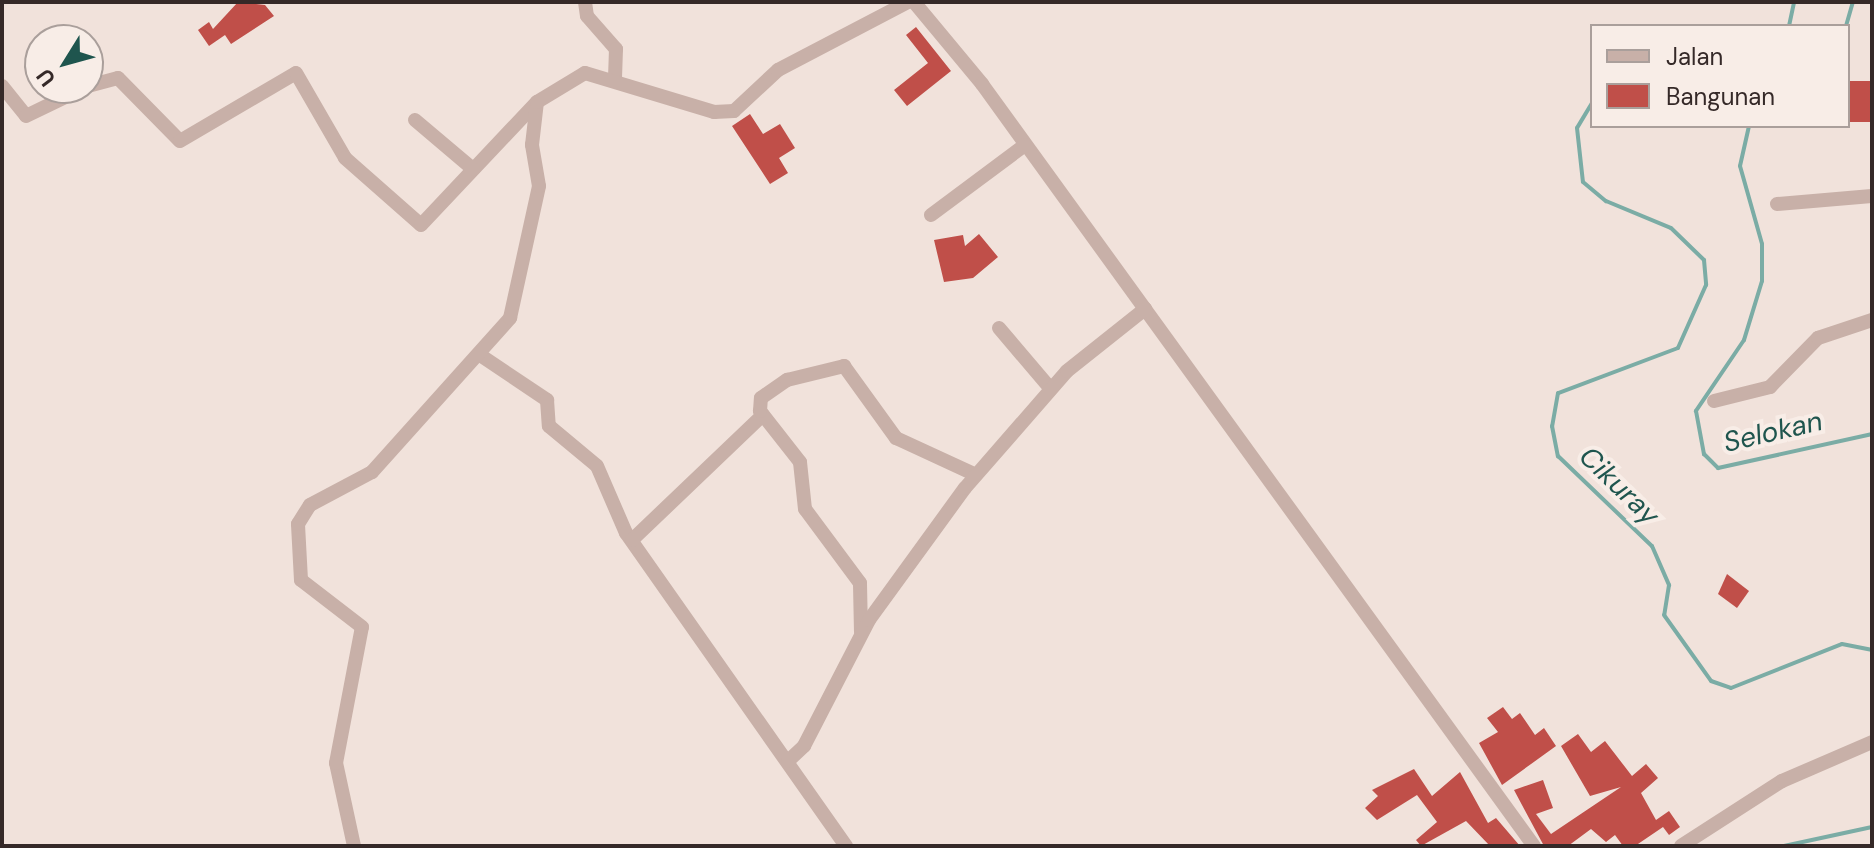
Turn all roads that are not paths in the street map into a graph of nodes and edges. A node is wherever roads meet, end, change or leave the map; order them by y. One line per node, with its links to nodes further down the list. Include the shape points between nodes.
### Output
1 (585, 2): 3 (street, via 587,16 616,49)
2 (911, 2): 3 (street, via 778,70 734,111 714,112); 9 (street)
3 (615, 79): 6 (street, via 575,75)
4 (104, 82): 10 (street, via 118,78 180,141 296,73 345,158 421,225)
5 (2, 86): 7 (street, via 26,116)
6 (537, 102): 10 (street); 17 (street, via 532,140 539,186 513,311)
7 (51, 104)
8 (415, 120): 10 (street)
9 (1025, 145): 13 (street); 14 (street)
10 (473, 169)
11 (1872, 196): 12 (street)
12 (1777, 204)
13 (931, 215)
14 (1145, 309): 18 (street); 28 (street)
15 (1872, 320): 19 (street, via 1818,338 1770,387)
16 (999, 328): 18 (street)
17 (480, 355): 22 (street, via 547,400 549,426 597,466); 26 (street, via 372,472 310,505 298,524 301,580 362,627 336,763)
18 (1051, 389): 21 (street)
19 (1714, 401)
20 (763, 415): 21 (street, via 759,402 768,390 842,365 896,438); 22 (street); 23 (street, via 800,462 805,509 860,583)
21 (976, 475): 23 (street)
22 (632, 540): 25 (street)
23 (861, 632): 25 (street, via 804,746)
24 (1872, 742): 29 (street, via 1782,781)
25 (788, 761): 27 (street)
26 (354, 846)
27 (846, 846)
28 (1534, 846)
29 (1681, 846)

